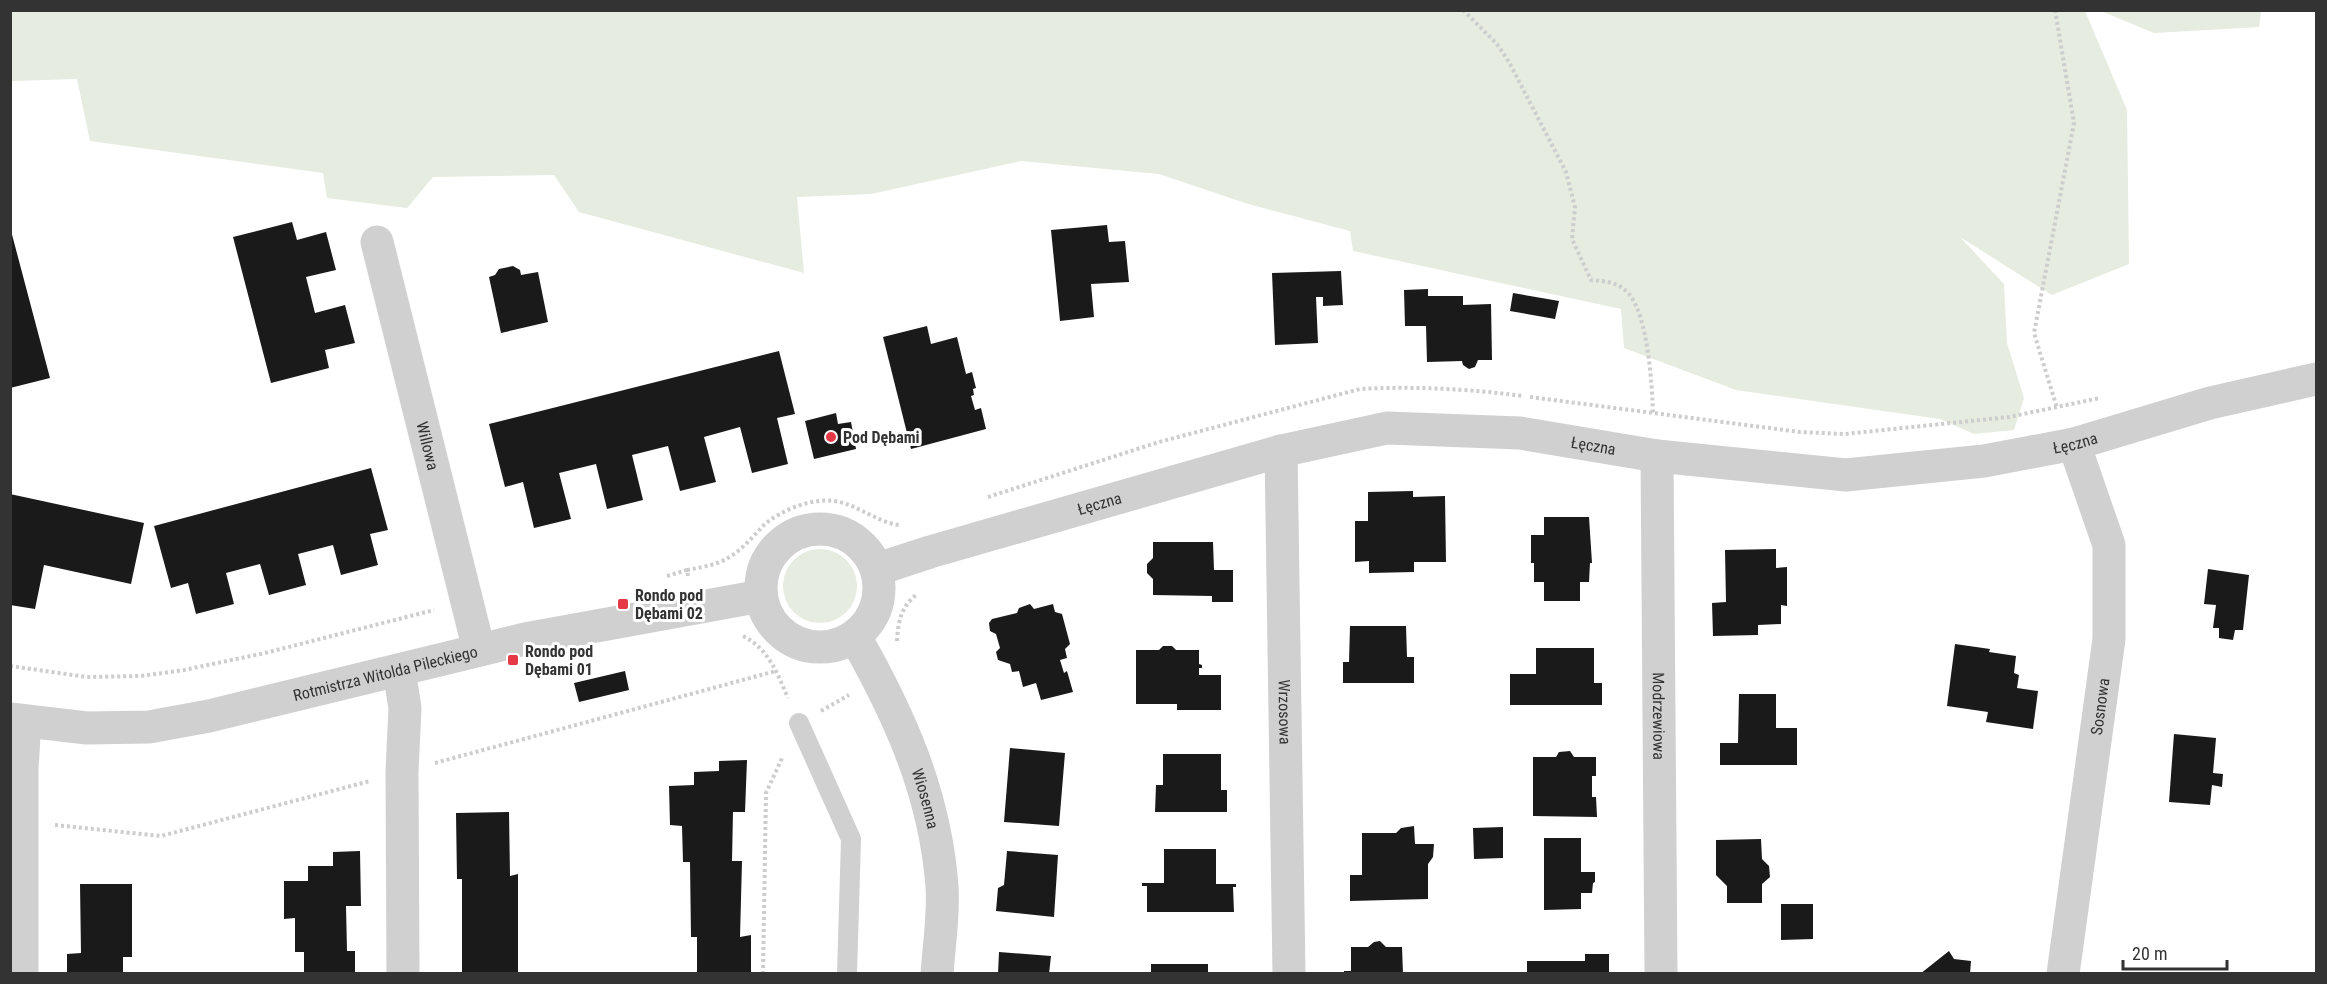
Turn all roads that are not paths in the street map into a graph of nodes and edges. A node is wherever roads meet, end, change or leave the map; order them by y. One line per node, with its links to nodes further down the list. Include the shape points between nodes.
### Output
1 (377, 242): 9 (street, Willowa)
2 (2316, 379): 3 (street, Łęczna, via 2210,403)
3 (2074, 444): 5 (street, Łęczna, via 1984,461 1846,475); 19 (street, Sosnowa, via 2109,545 2109,639)
4 (1281, 451): 5 (street, Łęczna, via 1387,428 1520,433); 6 (street, Łęczna); 17 (street, Wrzosowa)
5 (1657, 456): 18 (street, Modrzewiowa)
6 (878, 569): 7 (street, via 864,547 836,529 803,530 776,546 763,570); 8 (street, via 880,592 874,616)
7 (761, 596): 8 (street, via 767,616 782,634 807,646 831,646); 9 (street, Rotmistrza Witolda Pileckiego)
8 (855, 637): 16 (street, Wiosenna, via 906,735 930,804 942,888)
9 (479, 650): 10 (street, Rotmistrza Witolda Pileckiego)
10 (399, 670): 11 (street, Rotmistrza Witolda Pileckiego, via 149,727 87,728); 14 (street, via 405,708)
11 (18, 720): 13 (street, via 22,768)
12 (799, 723): 15 (lane, via 851,839)
13 (22, 974)
14 (403, 974)
15 (847, 974)
16 (937, 974)
17 (1289, 974)
18 (1661, 974)
19 (2063, 974)

